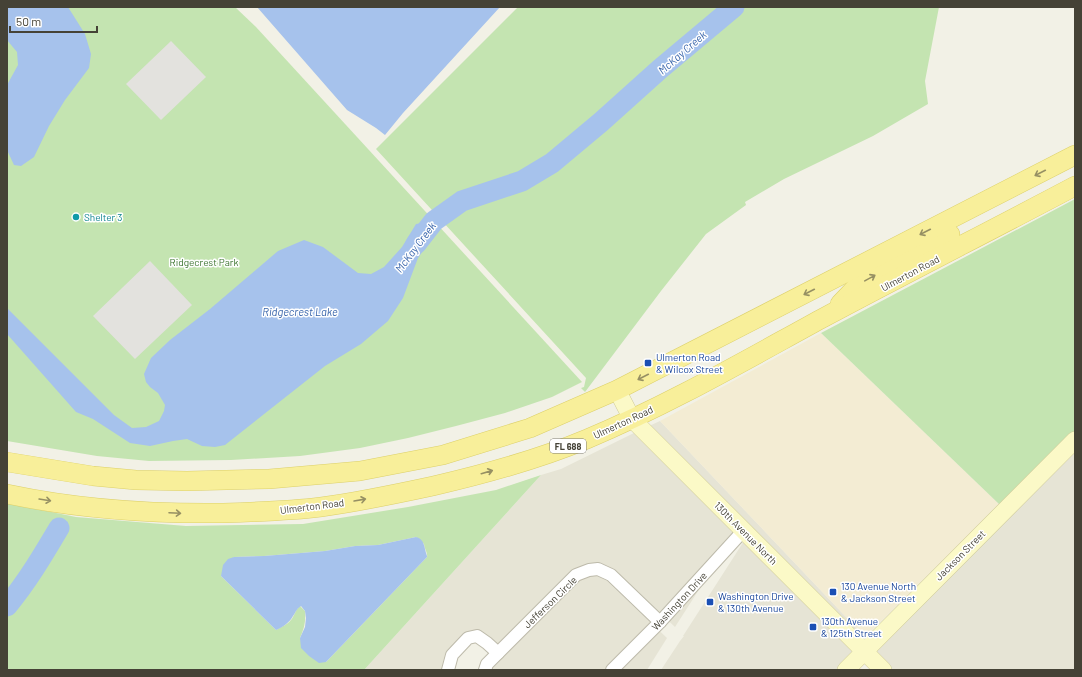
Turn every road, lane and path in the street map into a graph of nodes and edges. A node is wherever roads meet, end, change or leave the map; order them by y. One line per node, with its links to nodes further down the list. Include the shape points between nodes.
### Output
1 (1075, 155): 3 (main road, one-way to 3)
2 (1075, 186): 4 (main road, Ulmerton Road / FL 688)
3 (966, 211): 4 (main road, one-way to 3, via 858,284 964,226); 5 (main road, one-way to 5)
4 (831, 314): 6 (main road, Ulmerton Road / FL 688)
5 (617, 390): 6 (street, 130th Avenue North); 8 (main road, via 530,428 443,455 360,471 270,479 136,480)
6 (632, 419): 9 (main road, Ulmerton Road / FL 688, one-way to 6, via 74,505 175,513 257,512 320,507 475,476 585,440); 10 (street, 130th Avenue North)
7 (1075, 440): 12 (street, Jackson Street)
8 (7, 462)
9 (7, 494)
10 (744, 530): 11 (street, Washington Drive); 12 (street, 130th Avenue North)
11 (660, 622): 13 (street, Jefferson Circle, via 611,575 598,569 589,570 576,575); 16 (street, Washington Drive)
12 (864, 651): 17 (street, Jackson Street); 18 (street, 130th Avenue North)
13 (498, 653): 14 (street, via 477,636 468,638 452,655); 15 (street, Jefferson Circle, via 487,664)
14 (448, 670)
15 (485, 670)
16 (612, 670)
17 (846, 670)
18 (883, 670)

